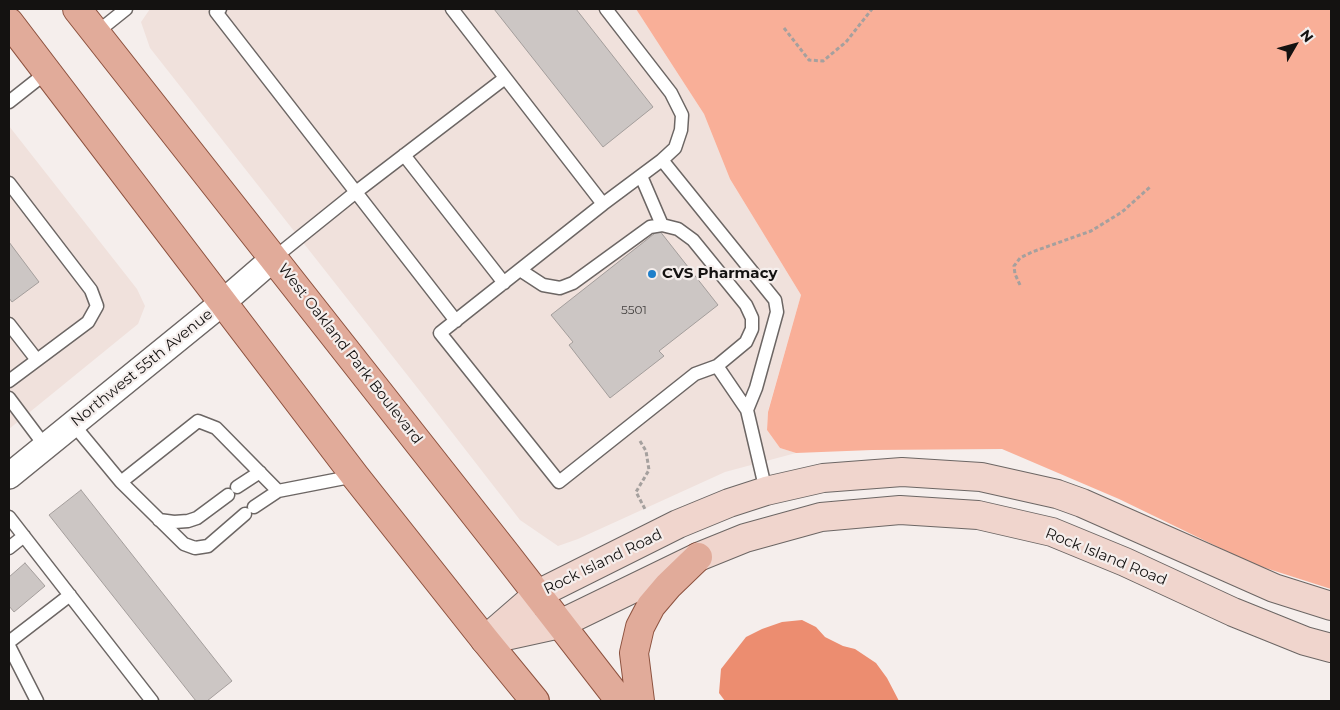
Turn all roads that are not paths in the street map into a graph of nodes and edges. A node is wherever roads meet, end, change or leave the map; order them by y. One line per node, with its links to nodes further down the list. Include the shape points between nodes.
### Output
1 (77, 9): 7 (main road, West Oakland Park Boulevard)
2 (126, 9): 7 (lane)
3 (220, 9): 15 (lane, via 216,12)
4 (452, 9): 9 (lane)
5 (606, 9): 12 (lane, via 671,93 682,115 675,148)
6 (9, 22): 8 (main road)
7 (96, 33): 19 (main road, West Oakland Park Boulevard)
8 (47, 72): 10 (lane); 22 (main road)
9 (505, 78): 11 (lane); 17 (lane)
10 (9, 102)
11 (404, 155): 15 (lane); 21 (lane)
12 (662, 160): 13 (lane); 27 (lane, via 775,300 777,312)
13 (641, 176): 17 (lane); 18 (lane)
14 (9, 183): 16 (lane)
15 (356, 192): 19 (lane); 25 (lane)
16 (13, 194): 28 (lane, via 92,290 97,306 88,322)
17 (603, 204): 20 (lane)
18 (662, 226): 20 (lane, via 650,228 573,283 560,288 542,285); 24 (lane, via 678,229 693,240 746,305)
19 (274, 258): 22 (street, Northwest 55th Avenue); 46 (main road, West Oakland Park Boulevard)
20 (520, 270): 21 (lane)
21 (504, 283): 25 (lane)
22 (222, 303): 33 (street, Northwest 55th Avenue); 37 (main road)
23 (9, 313): 26 (lane, via 13,318)
24 (752, 318): 27 (lane); 29 (lane, via 752,330 746,342)
25 (456, 321): 29 (lane, via 440,334 559,482 695,374)
26 (11, 327): 28 (lane)
27 (773, 327): 32 (lane)
28 (37, 360): 30 (lane)
29 (717, 366): 32 (lane)
30 (9, 382)
31 (9, 398): 34 (lane)
32 (747, 410): 40 (lane)
33 (74, 424): 34 (street, Northwest 55th Avenue); 38 (lane)
34 (45, 446): 36 (street, Northwest 55th Avenue)
35 (260, 472): 38 (lane, via 216,428 198,421); 39 (lane); 42 (lane, via 197,518 174,522)
36 (9, 476)
37 (355, 476): 39 (lane); 50 (main road)
38 (121, 482): 42 (lane)
39 (278, 491): 42 (lane, via 208,546 195,548 184,544)
40 (766, 491): 46 (main road, Rock Island Road, via 678,524); 48 (main road, Rock Island Road, via 823,478 902,472 981,477 1082,503 1274,588)
41 (9, 517): 43 (lane)
42 (159, 520)
43 (24, 536): 44 (lane); 47 (lane)
44 (9, 548)
45 (698, 557): 49 (main road, Rock Island Road); 53 (main road, Rock Island Road, via 745,538 821,517 900,510 978,515 1052,532 1242,616); 58 (main road, via 651,606 640,627 634,653)
46 (538, 594): 49 (main road, West Oakland Park Boulevard); 50 (main road, Rock Island Road)
47 (70, 595): 51 (lane); 55 (lane)
48 (1331, 606)
49 (560, 624): 50 (main road, Rock Island Road); 57 (main road, West Oakland Park Boulevard)
50 (485, 640): 56 (main road)
51 (9, 642)
52 (9, 646): 54 (lane)
53 (1331, 648)
54 (37, 701)
55 (152, 701)
56 (536, 701)
57 (620, 701)
58 (640, 701)

